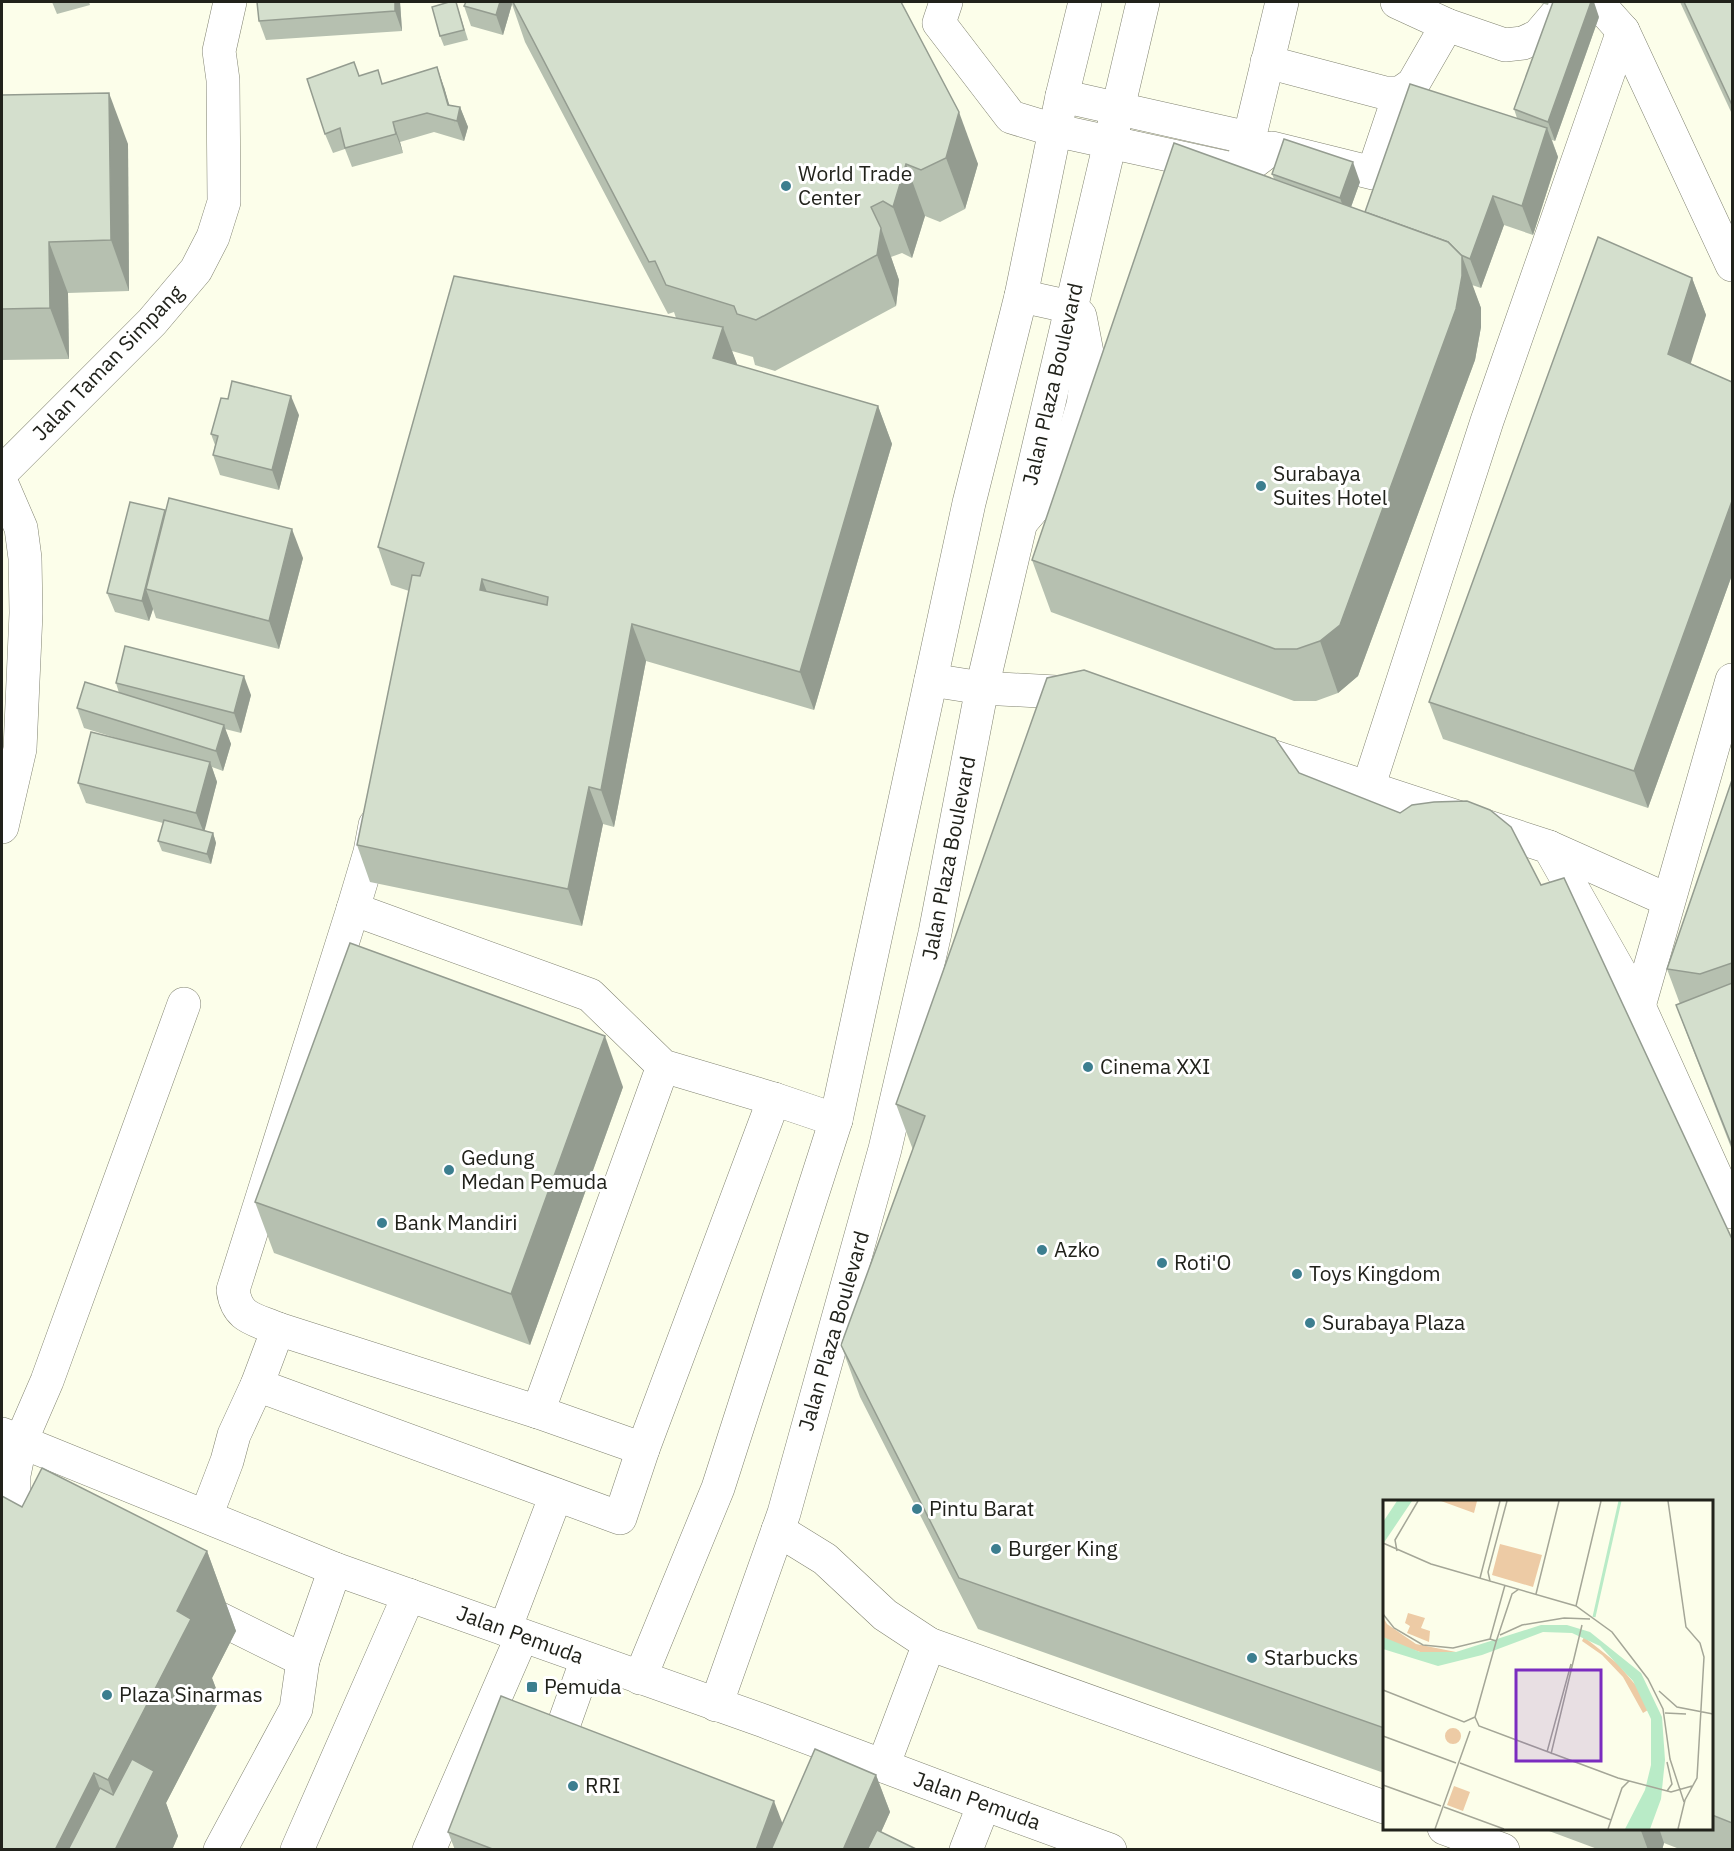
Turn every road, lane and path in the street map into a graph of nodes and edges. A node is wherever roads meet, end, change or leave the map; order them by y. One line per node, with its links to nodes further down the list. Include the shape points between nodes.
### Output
1 (230, 2): 22 (street, Jalan Taman Simpang, via 219,51 223,80 224,202 213,237 196,270 152,322)
2 (946, 2): 15 (street, via 939,23 1011,117)
3 (1085, 2): 13 (street)
4 (1143, 2): 14 (street, Jalan Plaza Boulevard)
5 (1282, 2): 11 (street)
6 (1397, 2): 9 (street)
7 (1567, 2): 9 (street, via 1538,36 1523,43 1505,45)
8 (1597, 2): 10 (street)
9 (1447, 25): 12 (street, via 1413,84)
10 (1623, 31): 19 (street); 29 (street, via 1487,421)
11 (1267, 62): 12 (street, via 1385,93); 16 (street)
12 (1400, 93): 18 (street, via 1372,173 1272,148)
13 (1062, 96): 14 (street); 15 (street)
14 (1117, 108): 16 (street); 17 (street, Jalan Plaza Boulevard)
15 (1054, 130): 17 (street); 20 (street)
16 (1249, 138): 18 (street)
17 (1109, 143): 18 (street); 21 (street, Jalan Plaza Boulevard)
18 (1242, 171)
19 (1732, 265)
20 (1021, 296): 21 (street); 24 (street, via 969,503)
21 (1071, 307): 26 (street, Jalan Plaza Boulevard)
22 (2, 471)
23 (2, 484): 31 (street, via 21,528 26,613 20,749)
24 (931, 680): 26 (street); 39 (street)
25 (1732, 680): 33 (street)
26 (982, 688): 27 (street, via 1074,693); 48 (street, Jalan Plaza Boulevard, via 935,933 885,1149)
27 (1110, 703)
28 (1222, 740): 29 (street)
29 (1368, 788): 32 (street)
30 (380, 796): 34 (street, via 370,852)
31 (2, 827)
32 (1549, 847): 33 (street); 36 (street)
33 (1668, 900): 36 (street)
34 (353, 909): 37 (street, via 590,995); 41 (street, via 233,1290 241,1313)
35 (184, 1004): 44 (street, via 47,1381)
36 (1639, 1006): 40 (street)
37 (663, 1066): 38 (street); 43 (street)
38 (774, 1099): 39 (street); 45 (street)
39 (836, 1120): 57 (street, via 718,1488)
40 (1732, 1212)
41 (279, 1329): 42 (street); 43 (street)
42 (257, 1385): 46 (street); 47 (street)
43 (538, 1412): 45 (street)
44 (11, 1438): 47 (street, Jalan Pemuda); 49 (street, via 14,1492 21,1517 29,1528)
45 (643, 1449): 46 (street, via 620,1518)
46 (556, 1496): 53 (street)
47 (201, 1514): 50 (street, Jalan Pemuda)
48 (778, 1530): 54 (street, via 825,1559 885,1615); 58 (street, Jalan Plaza Boulevard)
49 (73, 1548)
50 (335, 1569): 52 (street, Jalan Pemuda); 56 (street)
51 (166, 1592): 56 (street)
52 (409, 1595): 53 (street, Jalan Pemuda); 66 (street)
53 (513, 1633): 55 (street, Jalan Pemuda); 67 (street)
54 (929, 1644): 60 (street); 62 (street)
55 (587, 1659): 57 (street, Jalan Pemuda); 59 (street, via 560,1740)
56 (303, 1660): 65 (street, via 296,1709)
57 (640, 1678): 58 (street, Jalan Pemuda)
58 (716, 1705): 60 (street, Jalan Pemuda)
59 (608, 1760)
60 (883, 1766): 61 (street, Jalan Pemuda)
61 (984, 1804): 64 (street, Jalan Pemuda); 68 (street)
62 (1383, 1807)
63 (1449, 1830): 69 (street)
64 (1093, 1847)
65 (220, 1850)
66 (297, 1850)
67 (429, 1850)
68 (966, 1850)
69 (1503, 1850)

